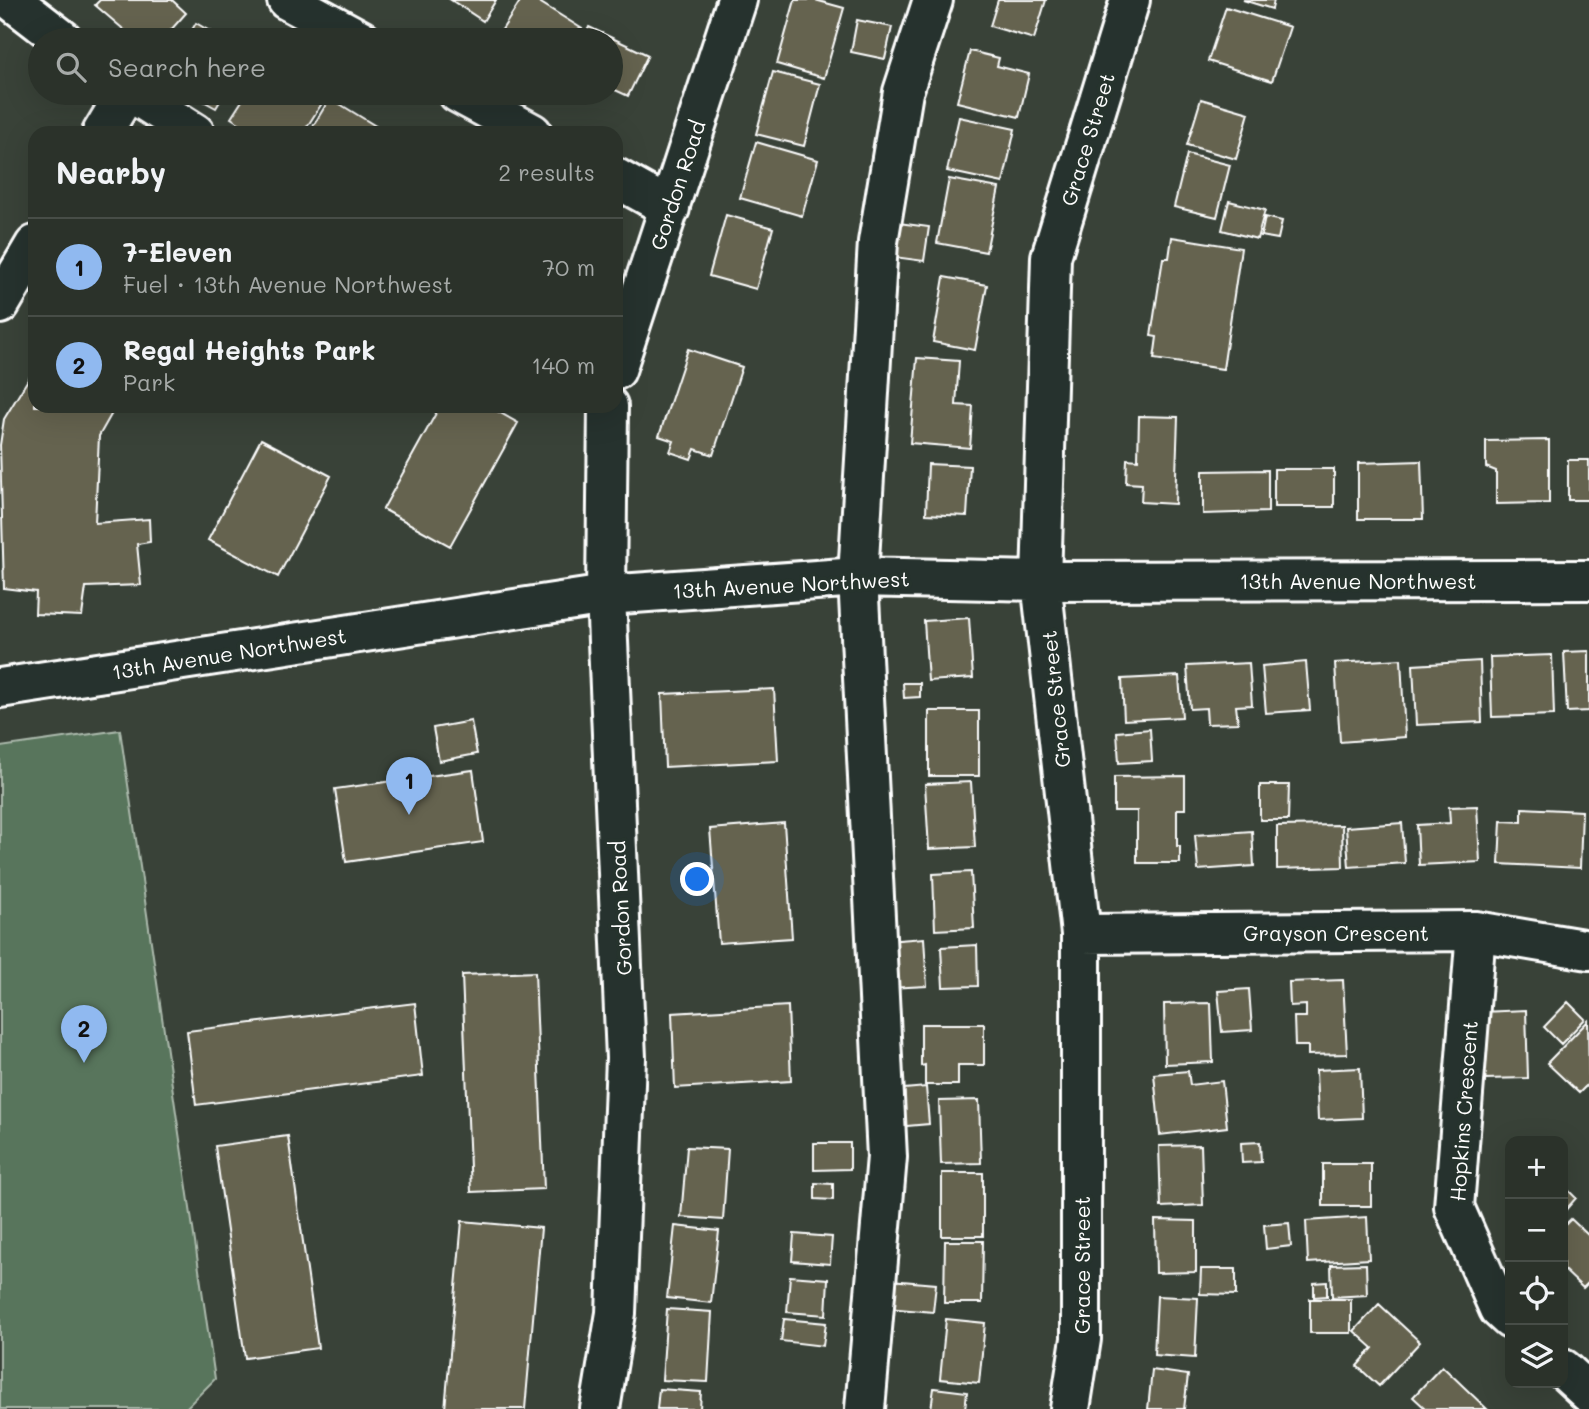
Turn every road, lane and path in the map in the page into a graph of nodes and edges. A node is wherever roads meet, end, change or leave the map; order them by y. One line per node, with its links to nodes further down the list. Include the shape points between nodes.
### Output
1 (11, 0): 6 (street)
2 (287, 0): 7 (street)
3 (933, 0): 20 (street, via 903,92 878,242)
4 (1130, 0): 22 (street, Grace Street, via 1051,257)
5 (727, 4): 15 (street, Gordon Road)
6 (47, 28)
7 (339, 28)
8 (119, 105): 11 (street)
9 (151, 105): 12 (street)
10 (480, 105): 13 (street)
11 (106, 126)
12 (184, 126)
13 (519, 126)
14 (623, 182): 15 (street)
15 (670, 208): 18 (street, Gordon Road)
16 (28, 257): 17 (street)
17 (0, 304)
18 (623, 349)
19 (607, 413): 23 (street, Gordon Road)
20 (858, 577): 22 (street, 13th Avenue Northwest); 23 (street, 13th Avenue Northwest); 32 (street, via 887,1157)
21 (1589, 580): 22 (street, 13th Avenue Northwest)
22 (1041, 581): 26 (street, Grace Street)
23 (606, 594): 24 (street, 13th Avenue Northwest); 31 (street, Gordon Road, via 626,1058 616,1313)
24 (0, 688)
25 (1476, 931): 26 (street, Grayson Crescent); 27 (street, Grayson Crescent); 28 (street, Hopkins Crescent, via 1454,1207)
26 (1081, 934): 33 (street, Grace Street, via 1081,1339)
27 (1589, 950)
28 (1505, 1314)
29 (1568, 1373): 30 (street)
30 (1589, 1393)
31 (600, 1409)
32 (865, 1409)
33 (1070, 1409)

